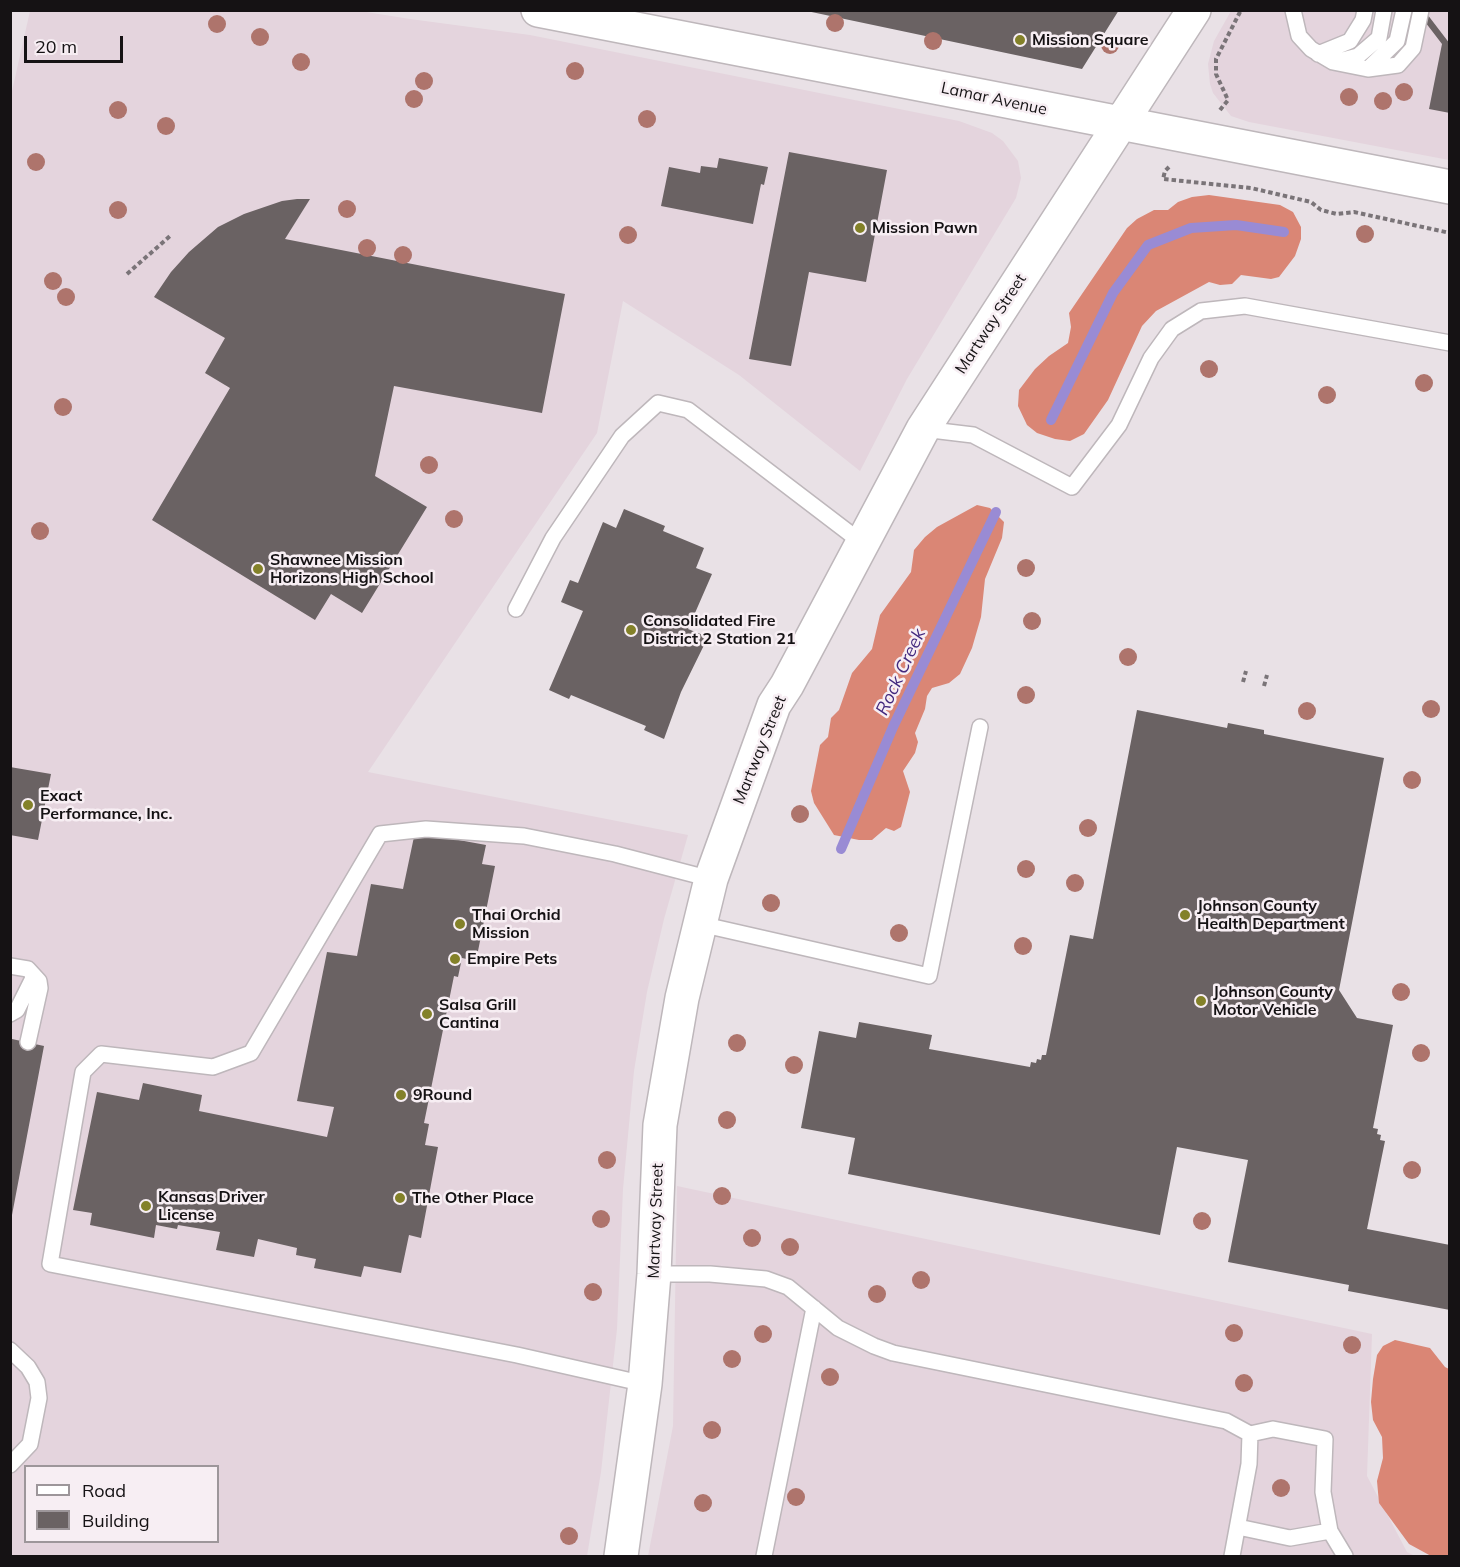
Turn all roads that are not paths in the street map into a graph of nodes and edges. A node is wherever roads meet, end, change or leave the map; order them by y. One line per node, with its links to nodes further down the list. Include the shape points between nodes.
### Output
1 (538, 10): 11 (street, Lamar Avenue)
2 (1194, 10): 11 (street, Martway Street)
3 (1293, 10): 8 (lane, via 1299,36)
4 (1365, 10): 8 (lane, via 1350,41)
5 (1384, 10): 9 (lane, via 1379,38 1358,56)
6 (1404, 10): 10 (lane, via 1397,41)
7 (1421, 10): 10 (lane, via 1413,48 1398,65)
8 (1318, 54): 9 (lane)
9 (1333, 62): 10 (lane)
10 (1368, 69)
11 (1121, 124): 12 (street, Lamar Avenue); 14 (street, Martway Street)
12 (1449, 187)
13 (1449, 343): 14 (lane, via 1245,306 1202,311 1172,328 1151,358 1119,425 1072,487 973,435)
14 (923, 429): 15 (street, Martway Street)
15 (861, 543): 16 (lane, via 688,410 658,403 622,436 553,538); 18 (street, Martway Street, via 774,705)
16 (516, 609)
17 (980, 727): 19 (lane, via 929,976)
18 (711, 879): 19 (street, Martway Street); 27 (lane, via 524,836 426,829 380,834 251,1053 213,1067 101,1054 83,1072 50,1264)
19 (700, 924): 24 (street, Martway Street, via 682,998 660,1125)
20 (10, 966): 21 (lane, via 28,969)
21 (33, 976): 22 (lane, via 17,1010); 23 (lane, via 40,988)
22 (10, 1014)
23 (28, 1042)
24 (654, 1274): 25 (lane, via 766,1279 788,1287); 27 (street, Martway Street)
25 (814, 1308): 28 (lane, via 837,1328 893,1353 1226,1421); 33 (lane)
26 (10, 1350): 29 (lane, via 28,1367 37,1382 39,1398 30,1444)
27 (645, 1384): 32 (street, Martway Street)
28 (1250, 1434): 30 (lane); 31 (lane, via 1274,1429 1325,1439 1323,1492)
29 (10, 1465)
30 (1238, 1527): 31 (lane, via 1290,1538); 34 (lane)
31 (1330, 1531): 35 (lane)
32 (621, 1557)
33 (764, 1557)
34 (1232, 1557)
35 (1345, 1557)

